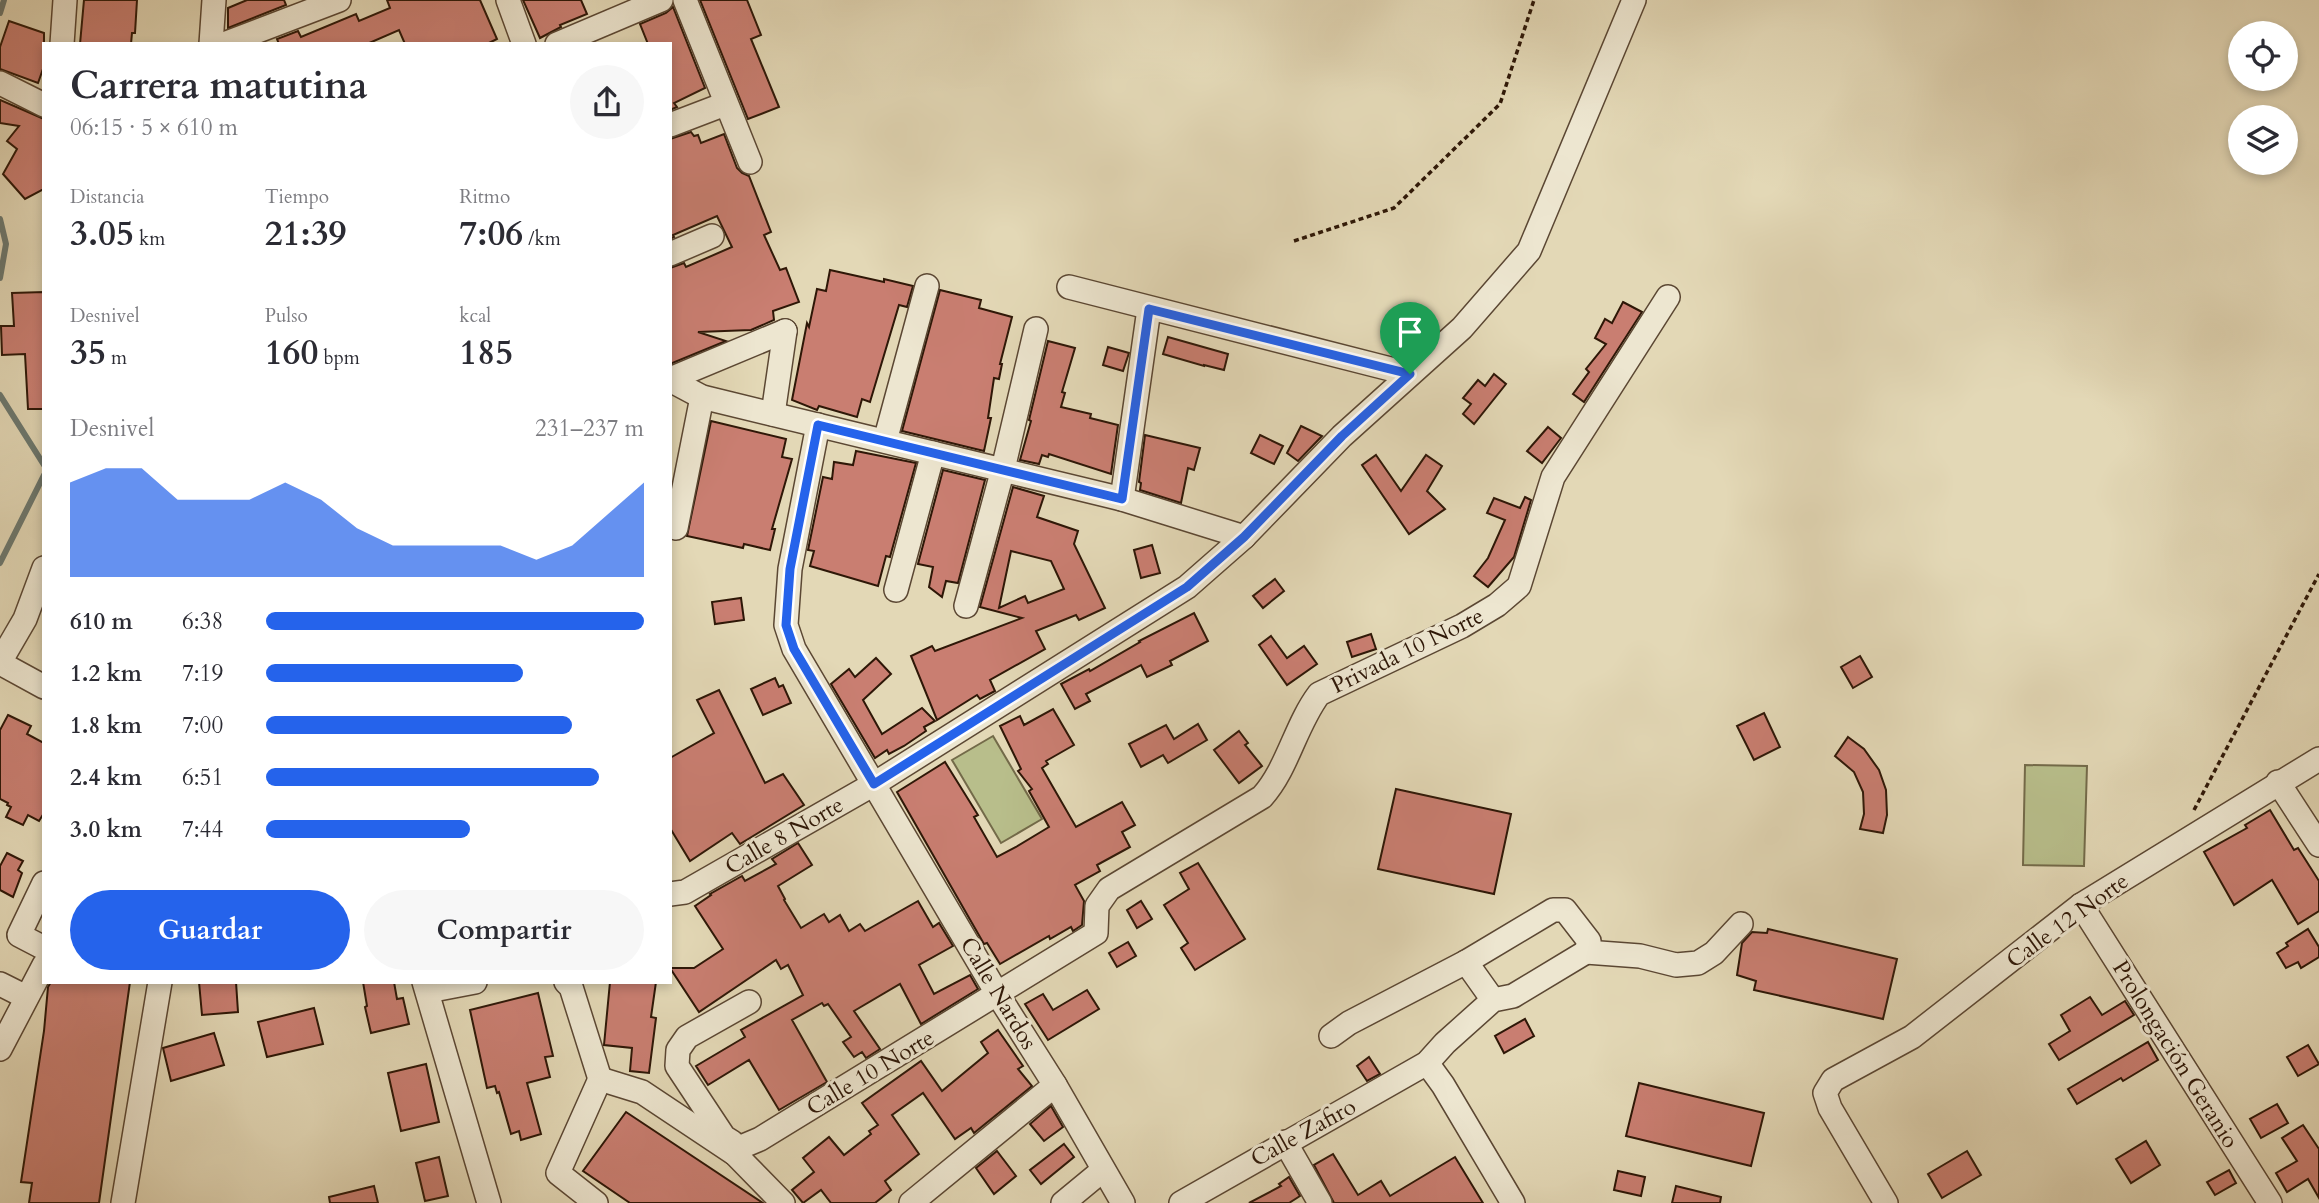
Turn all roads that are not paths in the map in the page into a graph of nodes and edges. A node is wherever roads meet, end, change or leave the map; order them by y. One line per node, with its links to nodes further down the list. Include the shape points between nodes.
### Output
1 (65, 0): 8 (street)
2 (214, 0): 9 (street)
3 (339, 0): 10 (street)
4 (508, 0): 11 (street)
5 (661, 0): 12 (street)
6 (685, 0): 15 (street)
7 (1634, 0): 25 (street, Calle 8 Norte, via 1529,251 1462,328)
8 (62, 42)
9 (211, 42)
10 (229, 42)
11 (523, 42)
12 (562, 42)
13 (0, 83): 14 (street)
14 (42, 104)
15 (725, 104): 16 (street); 17 (street)
16 (672, 124)
17 (750, 162)
18 (712, 236): 19 (street)
19 (672, 253)
20 (927, 286): 31 (street)
21 (1069, 287): 23 (street)
22 (1668, 297): 60 (street, Privada 10 Norte, via 1553,477 1519,586 1462,626 1320,694 1308,709 1275,782 1262,797 1110,889 1097,906 1096,933)
23 (1149, 309): 25 (street); 35 (street)
24 (1036, 329): 33 (street)
25 (1410, 374): 37 (street, Calle 8 Norte)
26 (672, 379): 29 (street, via 785,331)
27 (672, 381): 28 (street)
28 (702, 397): 29 (street); 34 (street)
29 (774, 414): 30 (street)
30 (818, 425): 31 (street); 45 (street, Calle Nardos, via 790,569 786,625 794,649)
31 (885, 441): 32 (street)
32 (933, 453): 33 (street); 39 (street)
33 (1003, 469): 35 (street); 40 (street)
34 (676, 494): 36 (street)
35 (1122, 499): 37 (street)
36 (677, 528)
37 (1244, 537): 45 (street, Calle 8 Norte, via 1187,587)
38 (42, 573): 41 (street, via 25,620)
39 (896, 590)
40 (966, 606)
41 (0, 663): 42 (street)
42 (42, 686)
43 (2319, 758): 44 (street, Calle 12 Norte)
44 (2278, 782): 46 (street); 49 (street, Calle 12 Norte)
45 (874, 784): 48 (street, Calle 8 Norte, via 685,892); 60 (street, Calle Nardos)
46 (2319, 845)
47 (42, 887): 51 (street, via 19,935)
48 (672, 894)
49 (2081, 905): 82 (street, Calle 12 Norte, via 1912,1037 1833,1080 1825,1093 1830,1108); 83 (street, Prolongación Geranio)
50 (1741, 924): 52 (street, via 1698,963 1675,965 1640,956)
51 (42, 947)
52 (1587, 952): 53 (street, via 1589,941 1580,928 1565,910 1553,910); 62 (street, via 1513,996)
53 (1465, 962): 62 (street); 64 (street)
54 (42, 969): 61 (street)
55 (0, 984): 61 (street)
56 (160, 984): 73 (street)
57 (450, 984): 59 (street)
58 (568, 984): 67 (street)
59 (426, 986): 74 (street)
60 (998, 995): 68 (street, Calle Nardos); 70 (street, Calle 10 Norte)
61 (26, 997): 65 (street)
62 (1493, 1000): 66 (street, Calle Zafiro)
63 (749, 1002): 70 (street, via 687,1037 677,1058 677,1066 724,1137)
64 (1331, 1037)
65 (0, 1049)
66 (1427, 1063): 69 (street, Calle Zafiro); 81 (street)
67 (600, 1079): 70 (street, via 642,1092); 75 (street, via 558,1173)
68 (1055, 1085): 71 (street, Calle Nardos); 76 (street)
69 (1285, 1142): 79 (street, Calle Zafiro); 80 (street)
70 (738, 1150): 72 (street)
71 (1103, 1170): 77 (street); 78 (street, Calle Nardos)
72 (783, 1202)
73 (123, 1203)
74 (489, 1203)
75 (596, 1203)
76 (911, 1203)
77 (1063, 1203)
78 (1123, 1203)
79 (1181, 1203)
80 (1320, 1203)
81 (1513, 1203)
82 (1886, 1203)
83 (2270, 1203)

